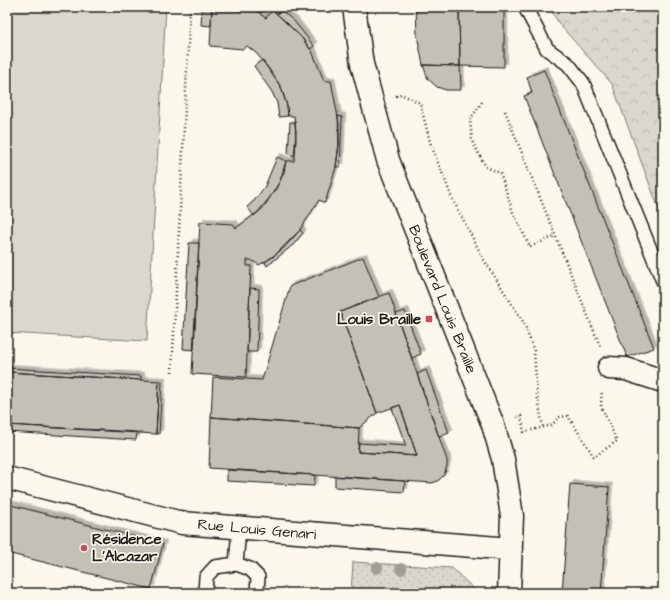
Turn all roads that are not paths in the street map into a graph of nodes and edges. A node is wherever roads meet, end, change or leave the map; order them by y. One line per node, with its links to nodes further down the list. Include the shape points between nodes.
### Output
1 (354, 7): 8 (street, Boulevard Louis Braille, via 362,64 388,160 494,425 509,494 512,516)
2 (525, 7): 3 (lane, via 547,49 568,64 583,83)
3 (663, 281)
4 (609, 368): 5 (street, via 626,369)
5 (663, 381)
6 (7, 478): 7 (street, Rue Louis Genari, via 182,523)
7 (239, 529): 8 (street, Rue Louis Genari); 9 (lane)
8 (511, 549): 12 (street, Boulevard Louis Braille)
9 (236, 564): 10 (lane, via 215,567 206,577); 11 (lane, via 250,569 258,577)
10 (205, 593)
11 (257, 593)
12 (509, 593)

